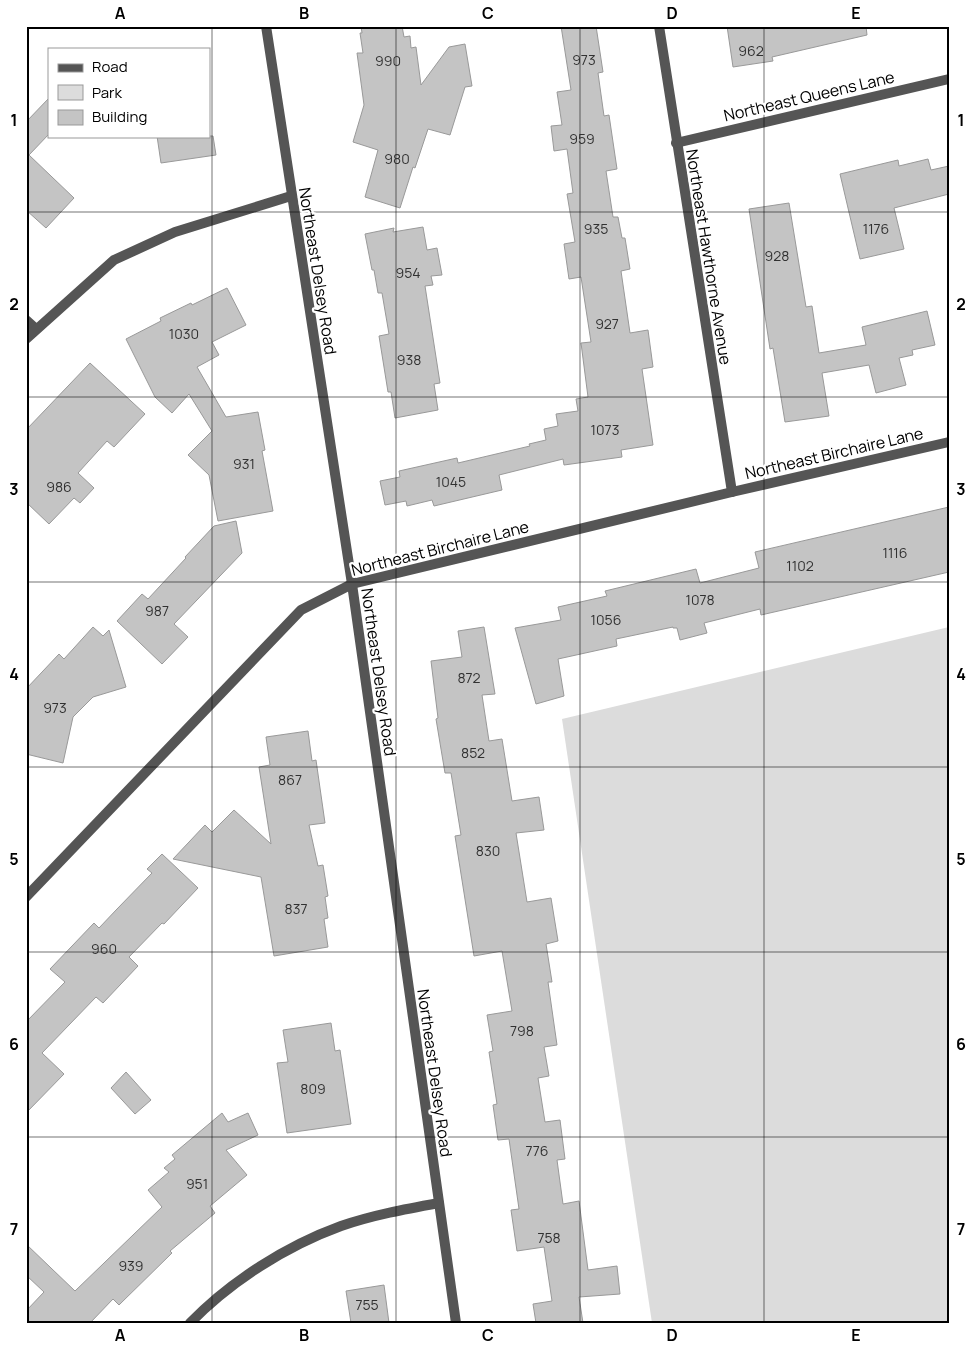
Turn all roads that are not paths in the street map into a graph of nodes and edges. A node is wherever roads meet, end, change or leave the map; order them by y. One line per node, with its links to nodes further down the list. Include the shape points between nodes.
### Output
1 (266, 26): 5 (street, Northeast Delsey Road)
2 (659, 26): 4 (street, Northeast Hawthorne Avenue)
3 (949, 79): 4 (street, Northeast Queens Lane)
4 (676, 143): 10 (street, Northeast Hawthorne Avenue)
5 (291, 196): 7 (street, via 175,232 114,260); 11 (street, Northeast Delsey Road)
6 (26, 320): 7 (street)
7 (36, 329): 8 (street)
8 (26, 339)
9 (949, 442): 10 (street, Northeast Birchaire Lane)
10 (732, 492): 11 (street, Northeast Birchaire Lane)
11 (352, 584): 12 (street, Northeast Birchaire Lane, via 301,610); 13 (street, Northeast Delsey Road)
12 (26, 897)
13 (439, 1203): 14 (street, via 374,1216 304,1242 228,1290); 15 (street, Northeast Delsey Road)
14 (190, 1323)
15 (456, 1323)

